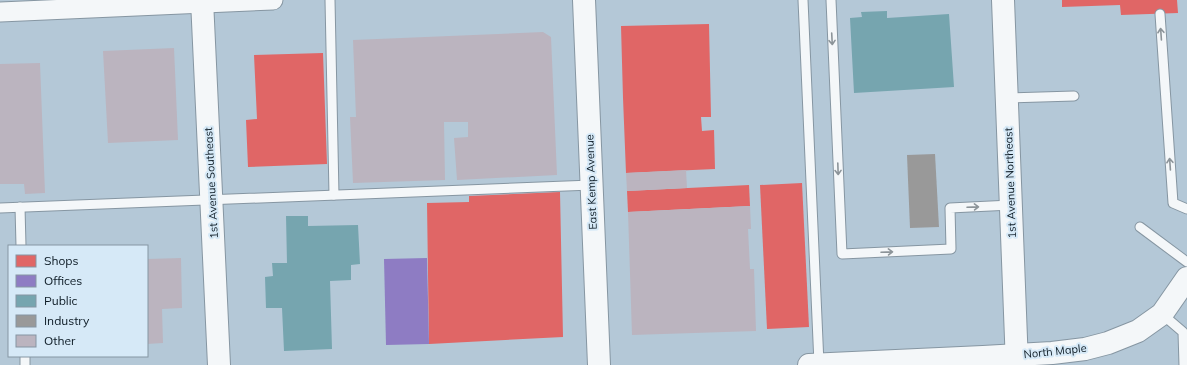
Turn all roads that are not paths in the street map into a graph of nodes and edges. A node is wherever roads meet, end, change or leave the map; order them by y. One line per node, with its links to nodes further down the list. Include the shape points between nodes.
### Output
1 (273, 0): 7 (street)
2 (330, 0): 13 (lane)
3 (584, 0): 12 (street, East Kemp Avenue)
4 (803, 0): 29 (lane)
5 (831, 0): 15 (lane, one-way to 15, via 842,254 951,249 950,208)
6 (1003, 0): 11 (street, 1st Avenue Northeast)
7 (202, 1): 8 (street); 14 (street, 1st Avenue Southeast)
8 (0, 12)
9 (1160, 14): 18 (lane, one-way to 9, via 1173,203)
10 (1074, 96): 11 (lane)
11 (1007, 98): 15 (street, 1st Avenue Northeast)
12 (592, 186): 13 (lane); 28 (street, East Kemp Avenue)
13 (334, 195): 14 (lane)
14 (212, 199): 16 (lane); 27 (street, 1st Avenue Southeast)
15 (1011, 205): 24 (street, 1st Avenue Northeast)
16 (20, 207): 17 (lane); 20 (lane)
17 (0, 208)
18 (1187, 209)
19 (1140, 227): 21 (lane)
20 (21, 245)
21 (1187, 262)
22 (1187, 278): 23 (street, North Maple)
23 (1162, 314): 24 (street, North Maple, via 1138,331 1108,343); 30 (lane, via 1183,332)
24 (1017, 360): 25 (street, North Maple)
25 (942, 362): 26 (street, North Maple)
26 (885, 363): 29 (street, North Maple)
27 (219, 365)
28 (599, 365)
29 (816, 365)
30 (1184, 365)

